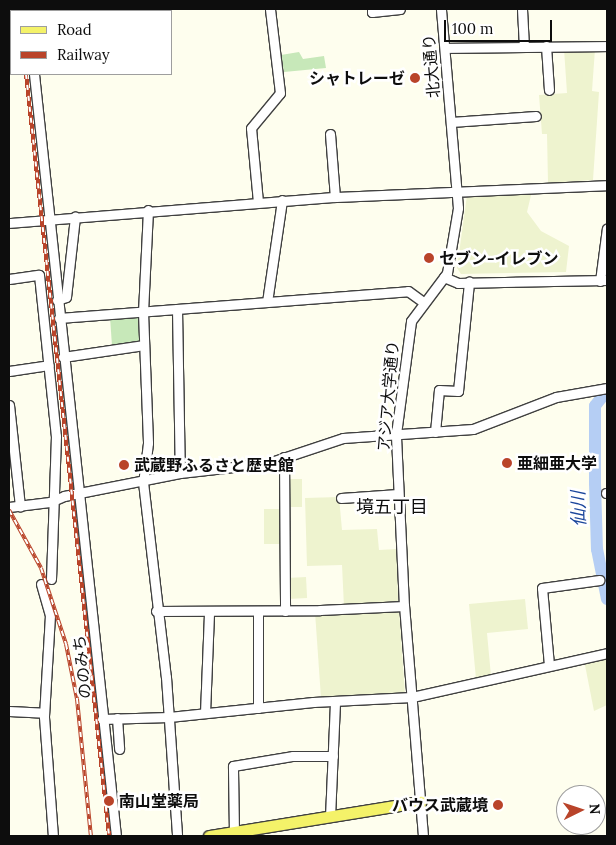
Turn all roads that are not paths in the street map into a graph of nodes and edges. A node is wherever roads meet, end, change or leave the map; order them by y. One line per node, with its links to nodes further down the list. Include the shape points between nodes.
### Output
1 (270, 9): 19 (street, via 280,93 252,128)
2 (372, 9): 3 (street, via 372,12)
3 (400, 9)
4 (441, 9): 9 (street, 北大通り)
5 (522, 9): 8 (street)
6 (546, 46): 7 (street); 8 (street); 11 (street)
7 (607, 46)
8 (524, 47): 9 (street)
9 (445, 48): 13 (street, 北大通り)
10 (34, 75): 22 (street, ののみち)
11 (549, 90)
12 (536, 116): 13 (street)
13 (450, 122): 16 (street, アジア大学通り)
14 (330, 134): 17 (street)
15 (607, 185): 16 (street)
16 (457, 190): 17 (street); 25 (street, アジア大学通り, via 456,226)
17 (335, 197): 18 (street)
18 (282, 200): 19 (street); 30 (street)
19 (258, 202): 20 (street)
20 (148, 210): 21 (street); 33 (street)
21 (75, 217): 22 (street); 29 (street, via 66,297)
22 (49, 219): 23 (street); 29 (street, ののみち)
23 (9, 223)
24 (607, 228): 27 (street)
25 (444, 277): 28 (street, via 453,282); 31 (street, アジア大学通り)
26 (9, 279): 37 (street, via 40,275)
27 (604, 280): 28 (street)
28 (469, 282): 41 (street, via 458,390 439,390)
29 (57, 300): 34 (street, ののみち)
30 (267, 302): 31 (street, via 408,291); 32 (street)
31 (423, 302): 42 (street, アジア大学通り, via 409,326)
32 (176, 309): 33 (street); 44 (street)
33 (143, 312): 34 (street); 35 (street)
34 (59, 318): 36 (street, ののみち)
35 (144, 345): 36 (street); 45 (street, via 148,443)
36 (63, 357): 46 (street, ののみち)
37 (49, 365): 38 (street); 49 (street, via 56,436)
38 (9, 371)
39 (607, 388): 41 (street, via 556,397 473,430)
40 (9, 406): 50 (street)
41 (435, 432): 42 (street)
42 (396, 434): 43 (street, via 343,438); 47 (street, アジア大学通り)
43 (284, 457): 44 (street, via 268,463); 56 (street)
44 (180, 473): 45 (street)
45 (143, 482): 46 (street); 57 (street)
46 (79, 494): 49 (street); 70 (street, ののみち)
47 (398, 494): 48 (street); 55 (street, アジア大学通り)
48 (341, 498)
49 (53, 500): 50 (street); 52 (street)
50 (20, 506): 51 (street)
51 (9, 507)
52 (51, 579)
53 (599, 580): 61 (street, via 542,588)
54 (41, 584): 66 (street, via 50,615)
55 (404, 606): 56 (street); 62 (street, アジア大学通り)
56 (285, 610): 59 (street)
57 (156, 611): 58 (street); 68 (street)
58 (209, 612): 59 (street); 67 (street)
59 (258, 612): 64 (street)
60 (607, 653): 61 (street)
61 (549, 665): 62 (street)
62 (412, 697): 63 (street); 73 (street, アジア大学通り)
63 (335, 701): 64 (street); 72 (street)
64 (258, 708): 67 (street)
65 (9, 711): 66 (street)
66 (44, 713): 77 (street)
67 (205, 713): 68 (street)
68 (168, 717): 69 (street); 79 (street)
69 (117, 718): 70 (street); 71 (street)
70 (102, 719): 78 (street, ののみち)
71 (120, 749)
72 (333, 756): 74 (street); 75 (street, via 294,756 233,766)
73 (420, 802): 74 (main road); 81 (street, アジア大学通り)
74 (330, 817): 76 (main road)
75 (234, 833): 76 (main road); 80 (main road)
76 (253, 833)
77 (53, 836)
78 (116, 836)
79 (177, 836)
80 (209, 836)
81 (423, 836)

